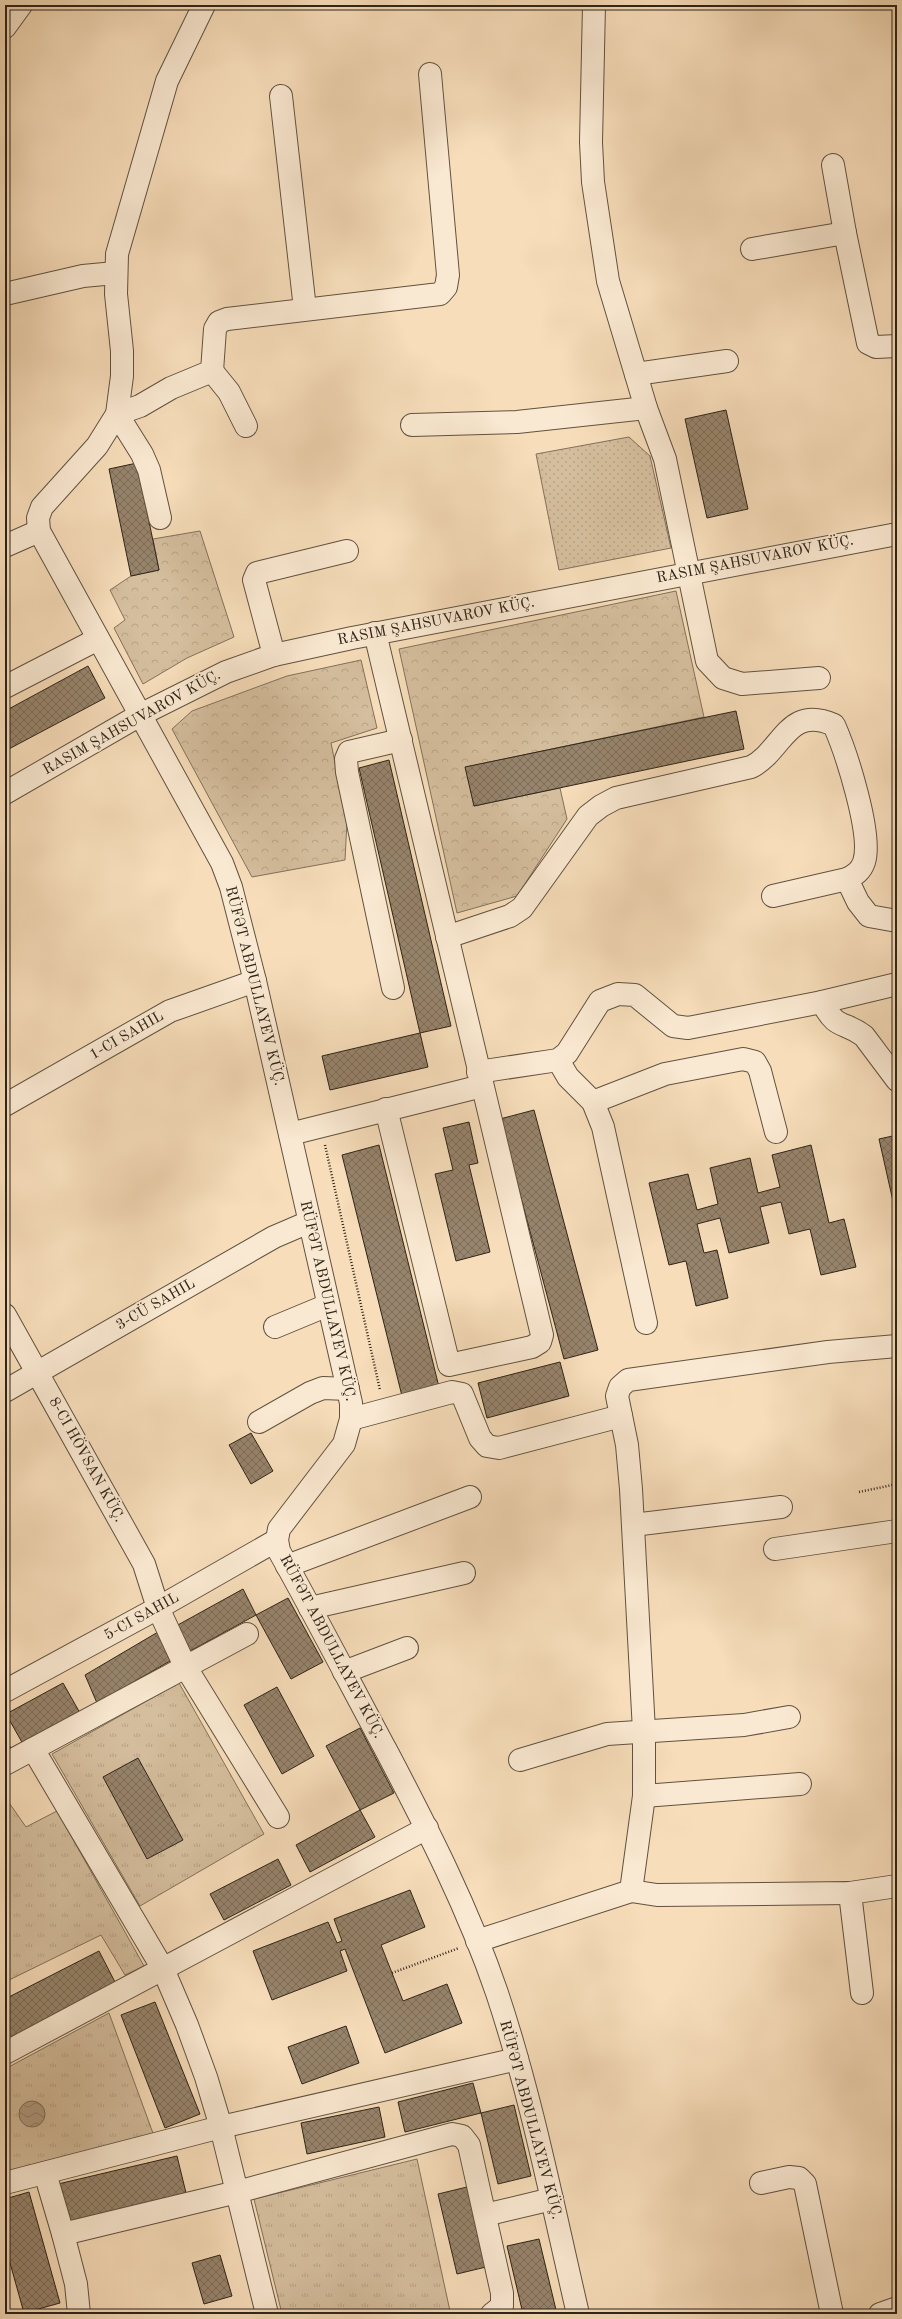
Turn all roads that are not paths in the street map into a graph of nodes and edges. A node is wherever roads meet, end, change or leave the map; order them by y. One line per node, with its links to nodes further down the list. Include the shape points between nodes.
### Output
1 (21, 5): 4 (street)
2 (204, 5): 10 (street, via 167,81 157,111 117,254)
3 (594, 5): 16 (street, via 590,109 593,182 608,281)
4 (5, 26)
5 (430, 74): 12 (street, via 448,275 446,287 440,294)
6 (281, 96): 12 (street)
7 (833, 165): 8 (street)
8 (845, 233): 9 (street); 13 (street, via 868,343 876,347)
9 (752, 248)
10 (116, 273): 11 (street, via 83,276); 18 (street, via 122,351 122,376)
11 (5, 294)
12 (304, 309): 15 (street, via 219,322 215,329)
13 (897, 346)
14 (727, 361): 16 (street)
15 (212, 371): 18 (street, via 171,388 140,406); 20 (street, via 229,392)
16 (636, 374): 17 (street)
17 (646, 408): 19 (street, via 517,422); 26 (street, via 665,459)
18 (116, 414): 21 (street, via 147,464); 22 (street, via 97,446 42,507 38,518)
19 (412, 425)
20 (246, 426)
21 (160, 518)
22 (39, 531): 24 (street); 28 (street, RÜFƏT ABDULLAYEV KÜÇ.)
23 (897, 534): 26 (street, RASIM ŞAHSUVAROV KÜÇ.)
24 (5, 546)
25 (347, 551): 29 (street, via 257,574 254,580)
26 (689, 572): 27 (street, RASIM ŞAHSUVAROV KÜÇ.); 30 (street, via 707,661 723,678 742,684)
27 (375, 633): 29 (street, RASIM ŞAHSUVAROV KÜÇ.); 33 (street)
28 (98, 639): 31 (street); 32 (street, RÜFƏT ABDULLAYEV KÜÇ.)
29 (274, 655): 32 (street, RASIM ŞAHSUVAROV KÜÇ., via 226,672)
30 (819, 678)
31 (5, 687)
32 (140, 715): 34 (street, RASIM ŞAHSUVAROV KÜÇ.); 39 (street, RÜFƏT ABDULLAYEV KÜÇ., via 222,863 231,887)
33 (401, 740): 38 (street); 41 (street, via 349,752 346,759 346,772)
34 (5, 793)
35 (847, 879): 36 (street); 37 (street, via 858,902 869,916); 38 (street, via 858,873 864,862 866,840 844,747 834,725 820,719 801,722 788,730 762,762 751,767 616,798 601,806 588,816 522,908 510,916)
36 (772, 896)
37 (897, 921)
38 (447, 937): 44 (street)
39 (255, 981): 47 (street, 1-CI SAHIL, via 170,1011); 50 (street, RÜFƏT ABDULLAYEV KÜÇ.)
40 (897, 984): 42 (street)
41 (393, 988)
42 (822, 1002): 43 (street, via 688,1028 673,1026 635,995 618,994 600,1001 567,1053); 45 (street, via 836,1023 864,1036)
43 (558, 1060): 44 (street); 46 (street, via 568,1077)
44 (480, 1079): 48 (street); 57 (street, via 542,1335 540,1342 532,1347)
45 (897, 1080)
46 (593, 1102): 49 (street, via 665,1074 743,1059 755,1062 760,1071); 54 (street, via 603,1127)
47 (5, 1105)
48 (386, 1109): 50 (street); 57 (street)
49 (776, 1132)
50 (290, 1134): 51 (street, RÜFƏT ABDULLAYEV KÜÇ.)
51 (309, 1222): 52 (street, RÜFƏT ABDULLAYEV KÜÇ.); 58 (street, 3-CÜ SAHIL, via 274,1237)
52 (328, 1306): 55 (street); 59 (street, RÜFƏT ABDULLAYEV KÜÇ.)
53 (5, 1315): 58 (street, 8-CI HÖVSAN KÜÇ.)
54 (646, 1323)
55 (275, 1327)
56 (897, 1346): 62 (street, via 828,1352 628,1380 620,1387 618,1396)
57 (449, 1365): 61 (street)
58 (37, 1373): 60 (street, 3-CÜ SAHIL); 73 (street, 8-CI HÖVSAN KÜÇ., via 144,1564)
59 (348, 1389): 63 (street, RÜFƏT ABDULLAYEV KÜÇ.); 64 (street, via 323,1388)
60 (5, 1391)
61 (462, 1394): 62 (street, via 480,1438 487,1446 499,1448); 63 (street, via 452,1392)
62 (621, 1416): 67 (street, via 627,1445)
63 (351, 1419): 69 (street, RÜFƏT ABDULLAYEV KÜÇ., via 344,1444 287,1518)
64 (259, 1422)
65 (470, 1497): 71 (street)
66 (781, 1507): 67 (street)
67 (633, 1525): 81 (street)
68 (897, 1531): 70 (street)
69 (277, 1540): 71 (street, RÜFƏT ABDULLAYEV KÜÇ., via 279,1551); 73 (street, 5-CI SAHIL)
70 (775, 1549)
71 (287, 1566): 74 (street, RÜFƏT ABDULLAYEV KÜÇ.)
72 (464, 1573): 74 (street)
73 (158, 1608): 77 (street, 8-CI HÖVSAN KÜÇ.); 79 (street, 5-CI SAHIL)
74 (310, 1608): 78 (street, RÜFƏT ABDULLAYEV KÜÇ.)
75 (247, 1634): 77 (street)
76 (407, 1648): 78 (street)
77 (185, 1666): 82 (street); 87 (street, 8-CI HÖVSAN KÜÇ.)
78 (344, 1672): 88 (street, RÜFƏT ABDULLAYEV KÜÇ.)
79 (5, 1691)
80 (789, 1717): 81 (street, via 744,1725)
81 (644, 1731): 83 (street, via 608,1734); 86 (street)
82 (33, 1748): 84 (street); 93 (street)
83 (520, 1760)
84 (5, 1764)
85 (800, 1784): 86 (street)
86 (644, 1796): 90 (street)
87 (278, 1818)
88 (427, 1828): 92 (street, RÜFƏT ABDULLAYEV KÜÇ., via 453,1880); 93 (street)
89 (897, 1886): 91 (street)
90 (631, 1891): 91 (street, via 657,1895); 92 (street)
91 (850, 1893): 94 (street)
92 (478, 1941): 96 (street, RÜFƏT ABDULLAYEV KÜÇ.)
93 (164, 1969): 95 (street); 97 (street, via 206,2077)
94 (862, 1993)
95 (5, 2053)
96 (517, 2059): 97 (street); 102 (street, RÜFƏT ABDULLAYEV KÜÇ.)
97 (221, 2127): 98 (street); 101 (street)
98 (45, 2173): 99 (street); 104 (street)
99 (5, 2183)
100 (761, 2183): 110 (street, via 789,2177 799,2178 805,2184)
101 (237, 2192): 103 (street, via 452,2134 462,2136 469,2145); 104 (street); 107 (street)
102 (552, 2198): 103 (street); 109 (street, RÜFƏT ABDULLAYEV KÜÇ.)
103 (485, 2215): 108 (street, via 502,2293 502,2306)
104 (63, 2234): 106 (street, via 76,2284)
105 (897, 2308): 111 (street)
106 (80, 2314)
107 (266, 2314)
108 (492, 2314)
109 (578, 2314)
110 (832, 2314)
111 (880, 2314)

